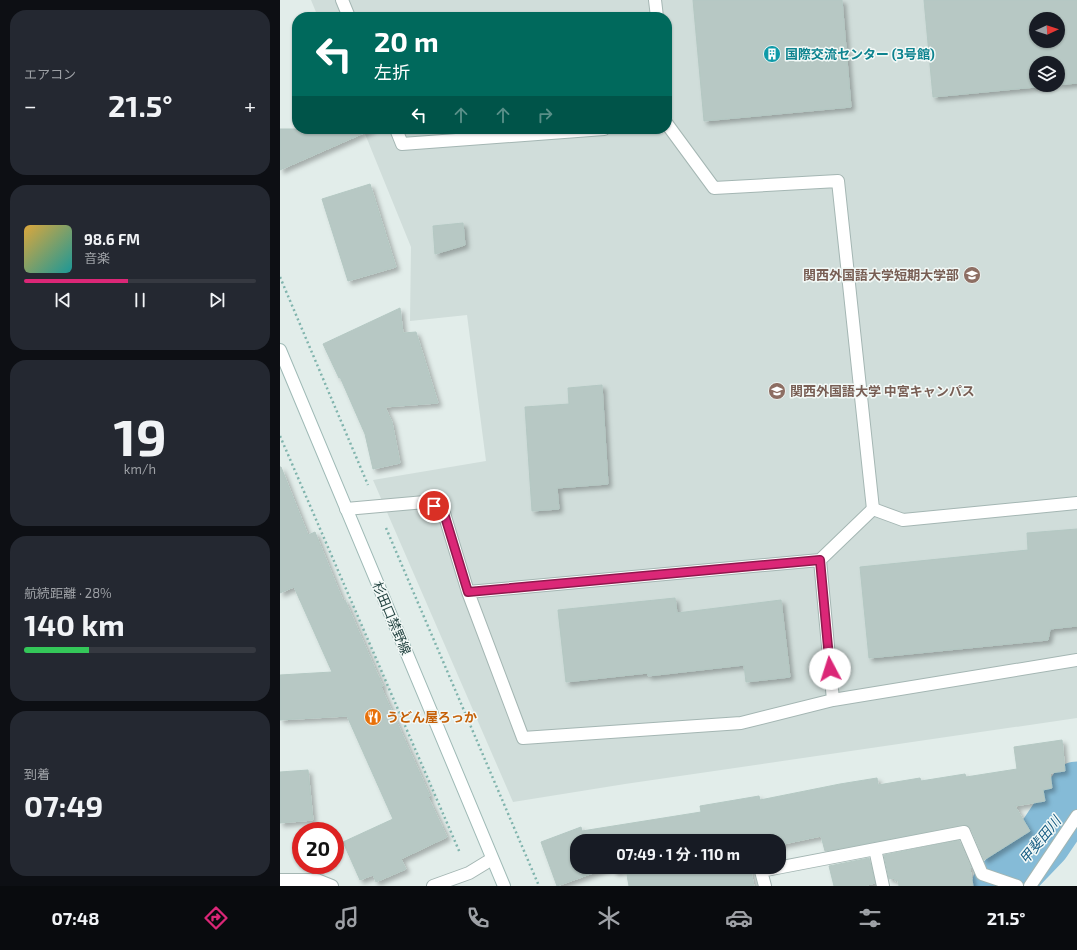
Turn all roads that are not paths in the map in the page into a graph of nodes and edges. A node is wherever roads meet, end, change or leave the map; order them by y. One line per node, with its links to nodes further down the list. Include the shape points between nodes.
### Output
1 (342, 0): 3 (street)
2 (655, 0): 4 (street)
3 (347, 12)
4 (656, 12)
5 (672, 129): 11 (street, via 714,188 838,181)
6 (398, 134): 7 (street, via 402,144)
7 (537, 134)
8 (280, 350): 10 (street, 杉田口禁野線)
9 (1077, 503): 11 (street, via 903,520)
10 (346, 509): 13 (street, via 425,502 443,510); 18 (street, 杉田口禁野線)
11 (873, 509): 12 (street)
12 (820, 560): 13 (street); 15 (street)
13 (468, 592): 15 (street, via 523,738 741,723)
14 (1077, 660): 15 (street)
15 (833, 700)
16 (1077, 816): 26 (street)
17 (874, 849): 23 (street, via 761,871); 24 (street); 25 (street, via 964,832 982,874)
18 (492, 859): 21 (street, via 469,873); 22 (street, 杉田口禁野線)
19 (280, 880): 20 (street, via 317,880)
20 (332, 886)
21 (434, 886)
22 (504, 886)
23 (765, 886)
24 (882, 886)
25 (1017, 886)
26 (1030, 886)

